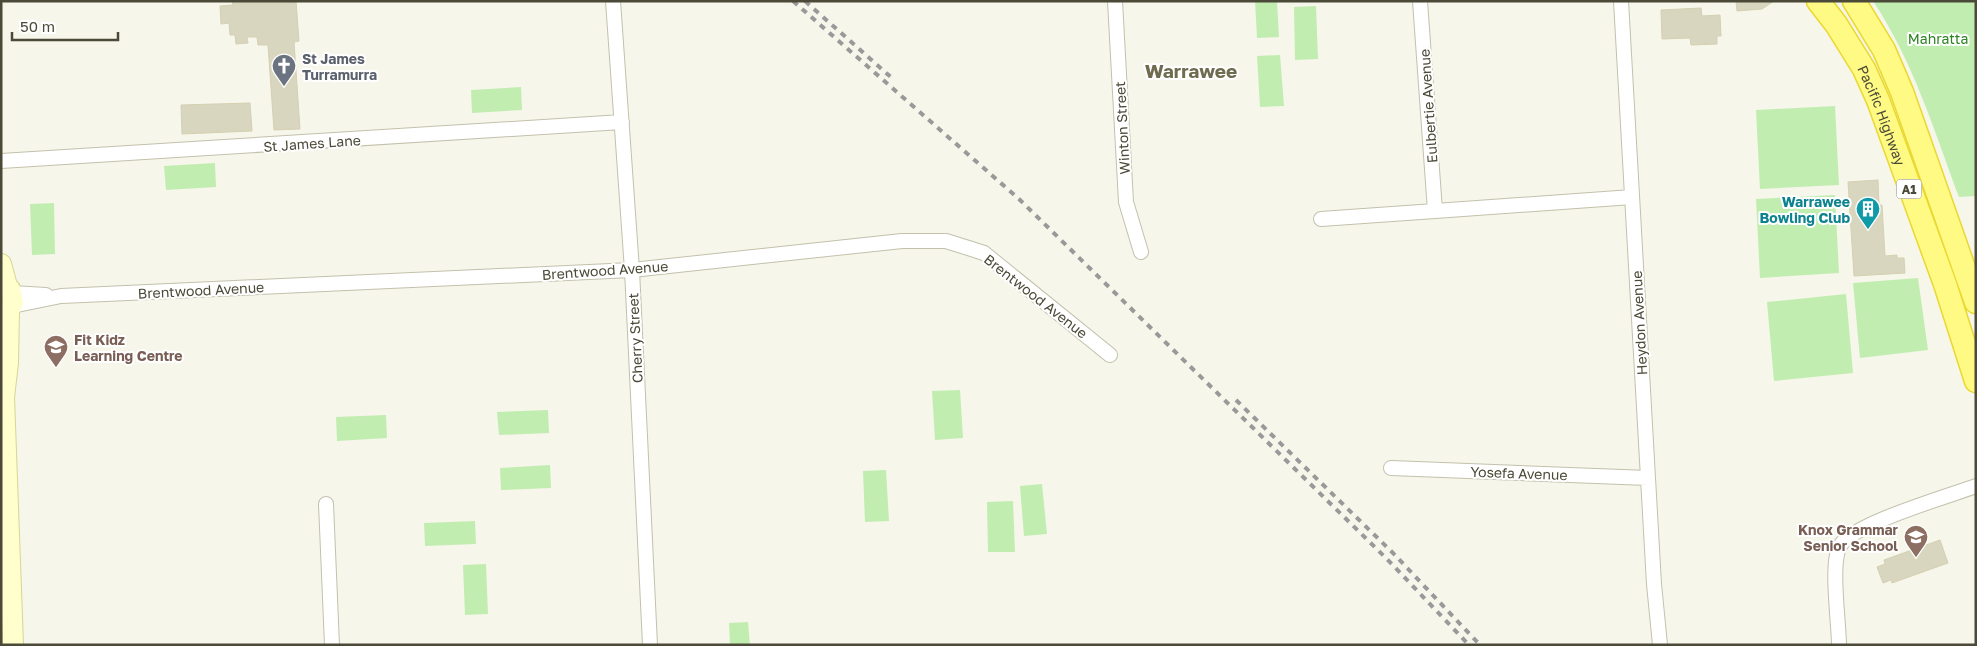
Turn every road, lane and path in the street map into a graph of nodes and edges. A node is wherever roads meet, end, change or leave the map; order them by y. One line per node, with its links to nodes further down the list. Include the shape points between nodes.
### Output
1 (613, 1): 7 (street, Cherry Street)
2 (1115, 1): 12 (street, Winton Street, via 1126,202)
3 (1420, 1): 10 (street, Eulbertie Avenue)
4 (1621, 1): 9 (street, Heydon Avenue)
5 (1818, 1): 18 (highway, Pacific Highway / A1, via 1864,69 1878,100 1945,284)
6 (1854, 1): 16 (highway, Pacific Highway / A1, via 1884,50 1902,92)
7 (622, 122): 8 (street, St James Lane); 14 (street, Cherry Street)
8 (1, 161)
9 (1632, 197): 10 (street); 21 (street, Heydon Avenue)
10 (1435, 211): 11 (street)
11 (1321, 219)
12 (1141, 252)
13 (1, 264): 15 (main road)
14 (632, 270): 15 (street, Brentwood Avenue); 17 (street, Brentwood Avenue, via 902,240 946,241 984,253); 26 (street, Cherry Street)
15 (7, 299): 19 (main road, via 8,363)
16 (1976, 302)
17 (1110, 355)
18 (1976, 381)
19 (3, 391): 24 (main road)
20 (1391, 468): 21 (street, Yosefa Avenue)
21 (1648, 478): 27 (street, Heydon Avenue)
22 (1976, 486): 28 (street, via 1871,524 1840,545 1836,572)
23 (326, 504): 25 (street)
24 (13, 645)
25 (332, 645)
26 (650, 645)
27 (1660, 645)
28 (1840, 645)

